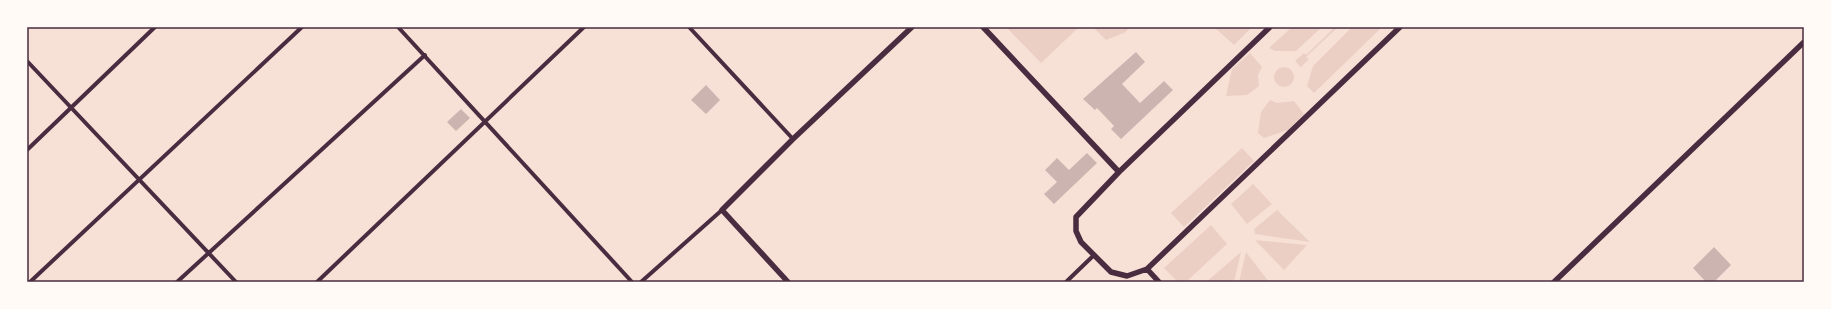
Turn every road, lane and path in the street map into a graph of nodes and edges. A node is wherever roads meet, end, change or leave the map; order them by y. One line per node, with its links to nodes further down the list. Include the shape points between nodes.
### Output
1 (155, 27): 13 (street)
2 (302, 27): 18 (street)
3 (398, 27): 11 (street)
4 (584, 27): 14 (street)
5 (689, 27): 15 (street)
6 (912, 27): 15 (main road)
7 (983, 27): 17 (main road)
8 (1270, 27): 17 (main road)
9 (1400, 27): 22 (main road)
10 (1804, 42): 32 (main road)
11 (425, 55): 14 (street); 20 (street)
12 (27, 61): 13 (street)
13 (72, 108): 16 (street); 18 (street)
14 (485, 122): 26 (street); 27 (street)
15 (793, 139): 19 (main road)
16 (27, 150)
17 (1119, 172): 21 (main road, via 1076,217 1077,235)
18 (140, 179): 20 (street); 23 (street)
19 (722, 210): 28 (street); 29 (main road)
20 (209, 252): 24 (street); 25 (street)
21 (1093, 256): 22 (main road, via 1118,275 1131,275); 30 (street)
22 (1147, 269): 31 (main road)
23 (30, 282)
24 (176, 282)
25 (236, 282)
26 (317, 282)
27 (632, 282)
28 (641, 282)
29 (788, 282)
30 (1066, 282)
31 (1159, 282)
32 (1554, 282)

